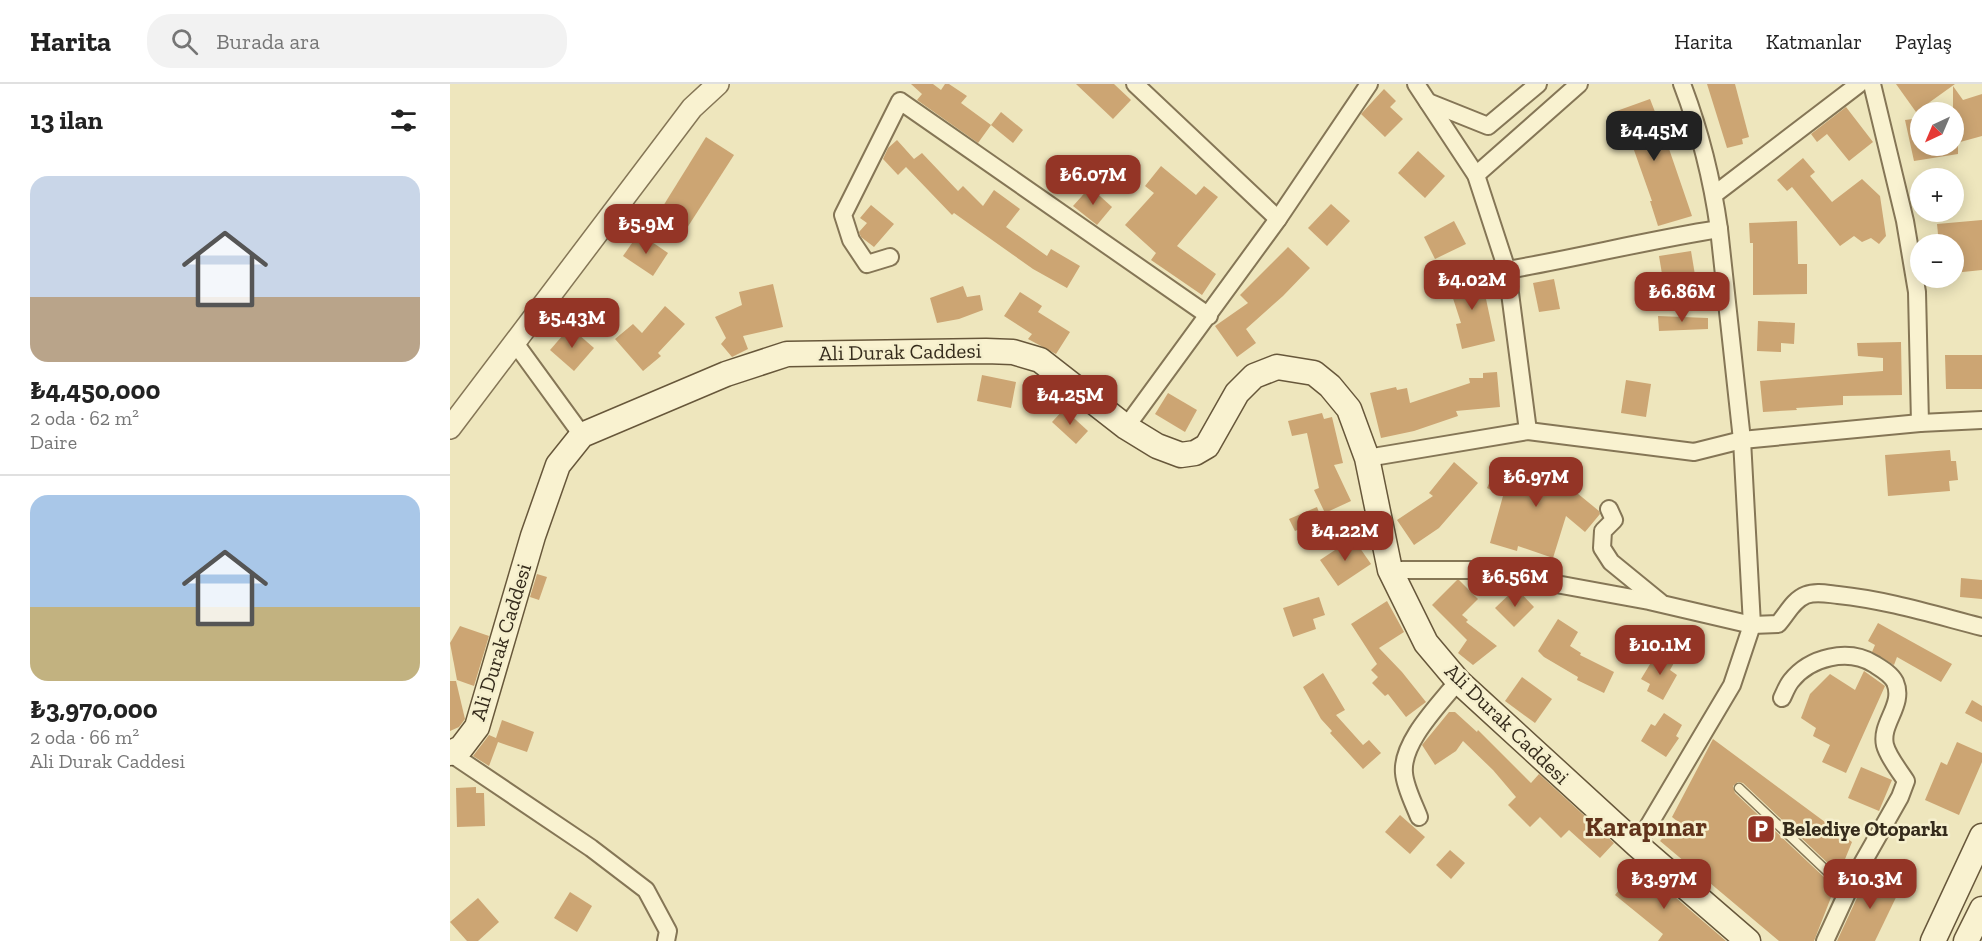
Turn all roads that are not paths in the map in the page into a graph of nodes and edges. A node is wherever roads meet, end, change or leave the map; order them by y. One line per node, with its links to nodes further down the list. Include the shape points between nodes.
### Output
1 (718, 84): 18 (street, via 692,108)
2 (1135, 84): 13 (street)
3 (1369, 84): 13 (street)
4 (1416, 84): 10 (street)
5 (1538, 84): 10 (street, via 1488,126)
6 (1579, 84): 11 (street)
7 (1682, 84): 12 (street)
8 (1859, 84): 12 (street)
9 (1872, 84): 20 (street, via 1905,221 1917,292)
10 (1428, 102): 11 (street)
11 (1476, 175): 16 (street)
12 (1715, 194): 14 (street)
13 (1278, 219): 17 (street)
14 (1719, 229): 16 (street); 25 (street)
15 (890, 257): 17 (street, via 867,264 851,240 843,215 900,101)
16 (1507, 270): 23 (street)
17 (1209, 316): 21 (street)
18 (515, 342): 22 (street); 24 (street)
19 (1982, 420): 20 (street)
20 (1920, 423): 25 (street)
21 (1126, 427): 24 (main road, Ali Durak Caddesi, via 1040,360 1013,352 787,354 726,374); 26 (main road, Ali Durak Caddesi, via 1158,446 1181,454 1195,453 1207,446 1237,393 1254,376 1277,367 1314,373 1330,386 1349,409)
22 (450, 428)
23 (1528, 431): 25 (street, via 1694,452); 26 (street)
24 (582, 435): 34 (main road, Ali Durak Caddesi, via 558,465 477,727 461,748)
25 (1742, 440): 30 (street)
26 (1367, 458): 28 (main road, Ali Durak Caddesi)
27 (1609, 509): 29 (street, via 1614,520 1603,531 1602,548 1611,562)
28 (1390, 570): 29 (street, via 1480,570); 32 (main road, Ali Durak Caddesi, via 1426,642)
29 (1663, 605): 30 (street)
30 (1752, 625): 31 (street, via 1778,624 1794,602 1819,593 1867,598); 38 (street, via 1732,685)
31 (1982, 627)
32 (1458, 681): 36 (street, via 1406,755 1404,774); 38 (main road, Ali Durak Caddesi)
33 (1782, 698): 39 (street, via 1805,668 1846,655 1864,658 1887,672 1895,682 1898,701 1884,732 1885,746 1906,781)
34 (450, 753): 41 (street, via 646,890 668,931)
35 (1739, 788): 39 (lane, via 1830,874)
36 (1419, 817)
37 (1982, 836): 44 (main road)
38 (1637, 845): 42 (main road, Ali Durak Caddesi)
39 (1854, 878): 43 (street)
40 (1982, 909): 45 (main road)
41 (666, 941)
42 (1748, 941)
43 (1826, 941)
44 (1933, 941)
45 (1966, 941)

